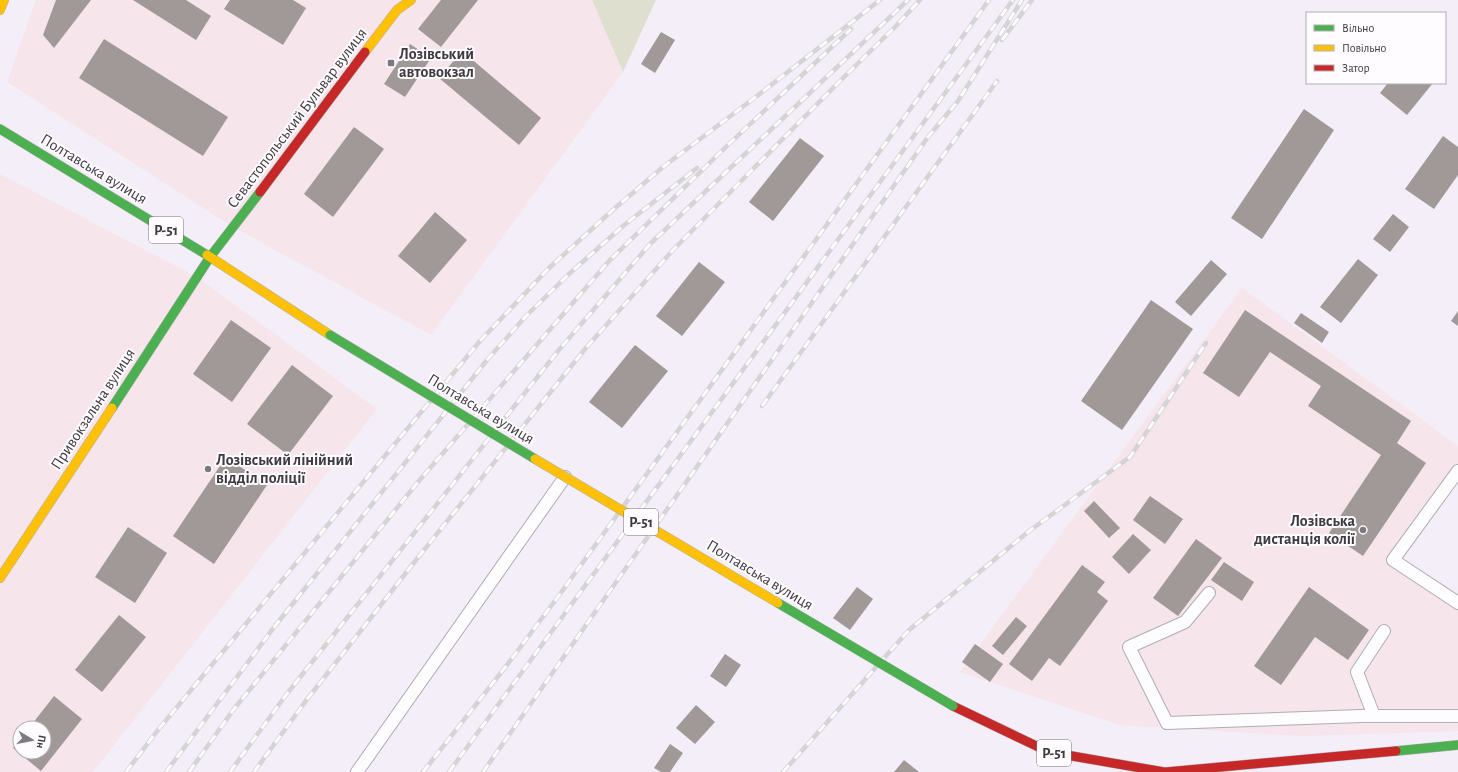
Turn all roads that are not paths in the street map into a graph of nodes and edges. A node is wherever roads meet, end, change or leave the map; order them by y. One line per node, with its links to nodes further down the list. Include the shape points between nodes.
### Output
1 (4, 0): 3 (main road)
2 (411, 0): 5 (main road, Севастопольський Бульвар вулиця, via 397,10)
3 (0, 10)
4 (0, 129): 5 (main road, Полтавська вулиця / Р-51)
5 (210, 257): 7 (main road, Полтавська вулиця / Р-51, bridge, via 330,335); 8 (main road, Привокзальна вулиця)
6 (1458, 471): 10 (lane, via 1393,560)
7 (565, 477): 15 (lane); 16 (main road, Полтавська вулиця / Р-51, bridge, via 953,706 1049,752)
8 (0, 578)
9 (1209, 593): 12 (lane, via 1185,622 1128,647 1167,723)
10 (1458, 603)
11 (1384, 631): 12 (lane, via 1357,672)
12 (1374, 716): 13 (lane)
13 (1458, 716)
14 (1458, 745): 16 (main road, Р-51)
15 (357, 772)
16 (1165, 772)

